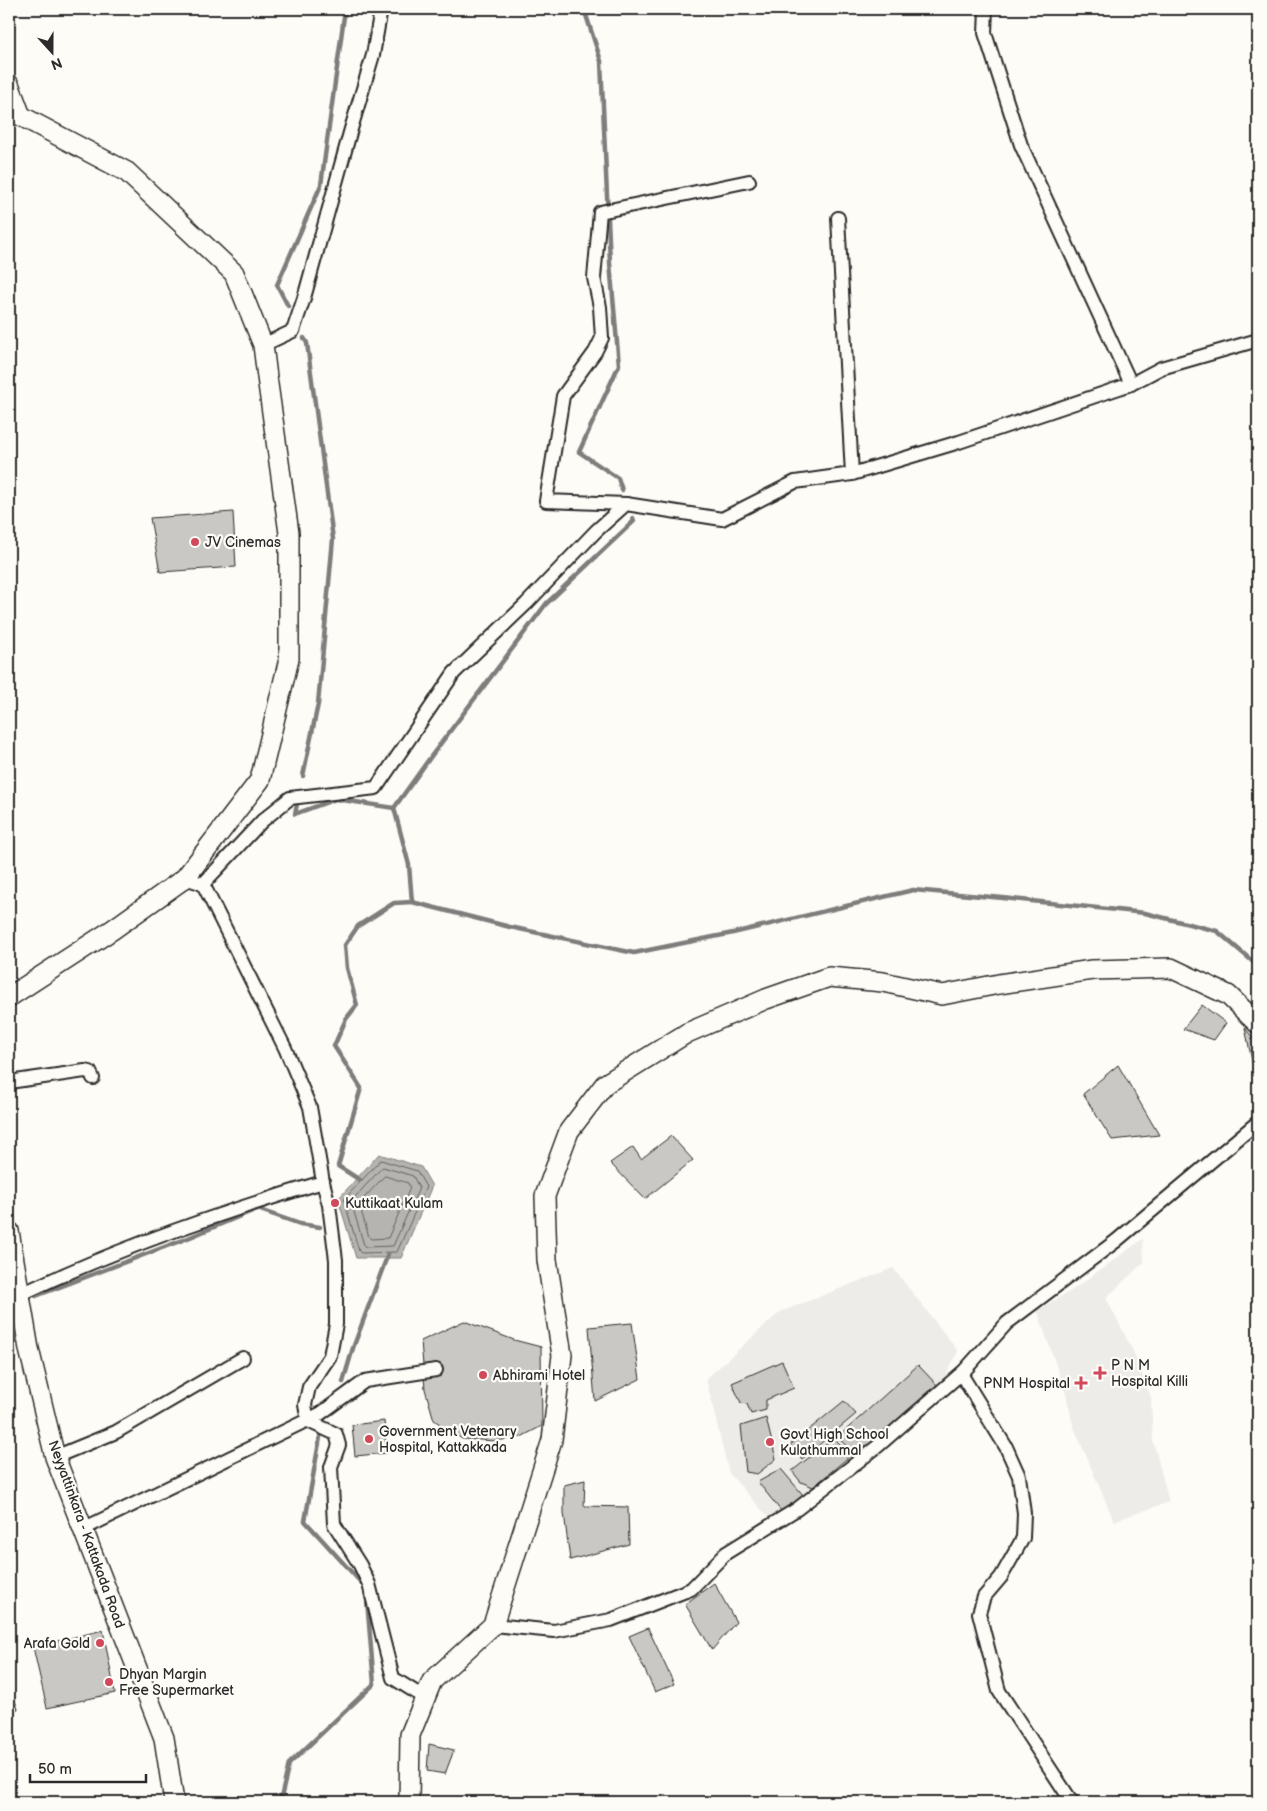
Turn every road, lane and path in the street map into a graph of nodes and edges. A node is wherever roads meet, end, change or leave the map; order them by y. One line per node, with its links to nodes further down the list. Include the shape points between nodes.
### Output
1 (379, 9): 8 (street, via 373,55 299,314 293,331)
2 (986, 9): 9 (street, via 985,33 1020,145)
3 (9, 84): 4 (main road)
4 (15, 116): 8 (main road, via 127,172 234,273)
5 (748, 181): 11 (street, via 600,212 594,278 602,338 562,396 546,501)
6 (838, 218): 10 (street)
7 (1258, 340): 9 (street, via 1161,368)
8 (263, 345): 12 (main road, via 289,533 289,659 260,780)
9 (1131, 384): 10 (street)
10 (852, 474): 11 (street, via 795,482 722,519)
11 (626, 504): 13 (street, via 454,673 376,788 290,798 262,821)
12 (185, 878): 13 (street); 14 (main road)
13 (203, 884): 19 (street, via 285,1048 310,1107)
14 (9, 997)
15 (1258, 1024): 28 (main road, via 1228,995 1171,968 1092,970 942,996 884,982 829,977 766,999 687,1034 605,1084 569,1132 545,1196 547,1260 562,1355 552,1440)
16 (93, 1078): 17 (street, via 90,1072 85,1071)
17 (9, 1082)
18 (1258, 1122): 24 (street, via 1116,1242 1007,1323)
19 (323, 1182): 21 (street, via 245,1206 83,1266); 25 (street, via 336,1260 336,1324 330,1356 309,1387 305,1404)
20 (9, 1231): 21 (main road, Neyyattinkara - Kattakada Road)
21 (14, 1297): 26 (main road, Neyyattinkara - Kattakada Road)
22 (243, 1358): 26 (street, via 116,1432)
23 (436, 1370): 25 (street, via 365,1381)
24 (961, 1374): 28 (street, via 878,1446 797,1509 726,1553 691,1589 611,1620 554,1630); 32 (street, via 1006,1447 1019,1476 1024,1513 1023,1538 1001,1577 984,1597 979,1613 999,1691)
25 (308, 1420): 27 (street); 29 (street, via 336,1434 339,1445 331,1466 334,1524 369,1584 393,1678)
26 (56, 1457): 27 (main road, Neyyattinkara - Kattakada Road)
27 (82, 1530): 30 (main road, Neyyattinkara - Kattakada Road, via 164,1738)
28 (493, 1625): 29 (main road, via 432,1681)
29 (425, 1698): 31 (main road, via 410,1734)
30 (174, 1802)
31 (409, 1802)
32 (1072, 1802)

